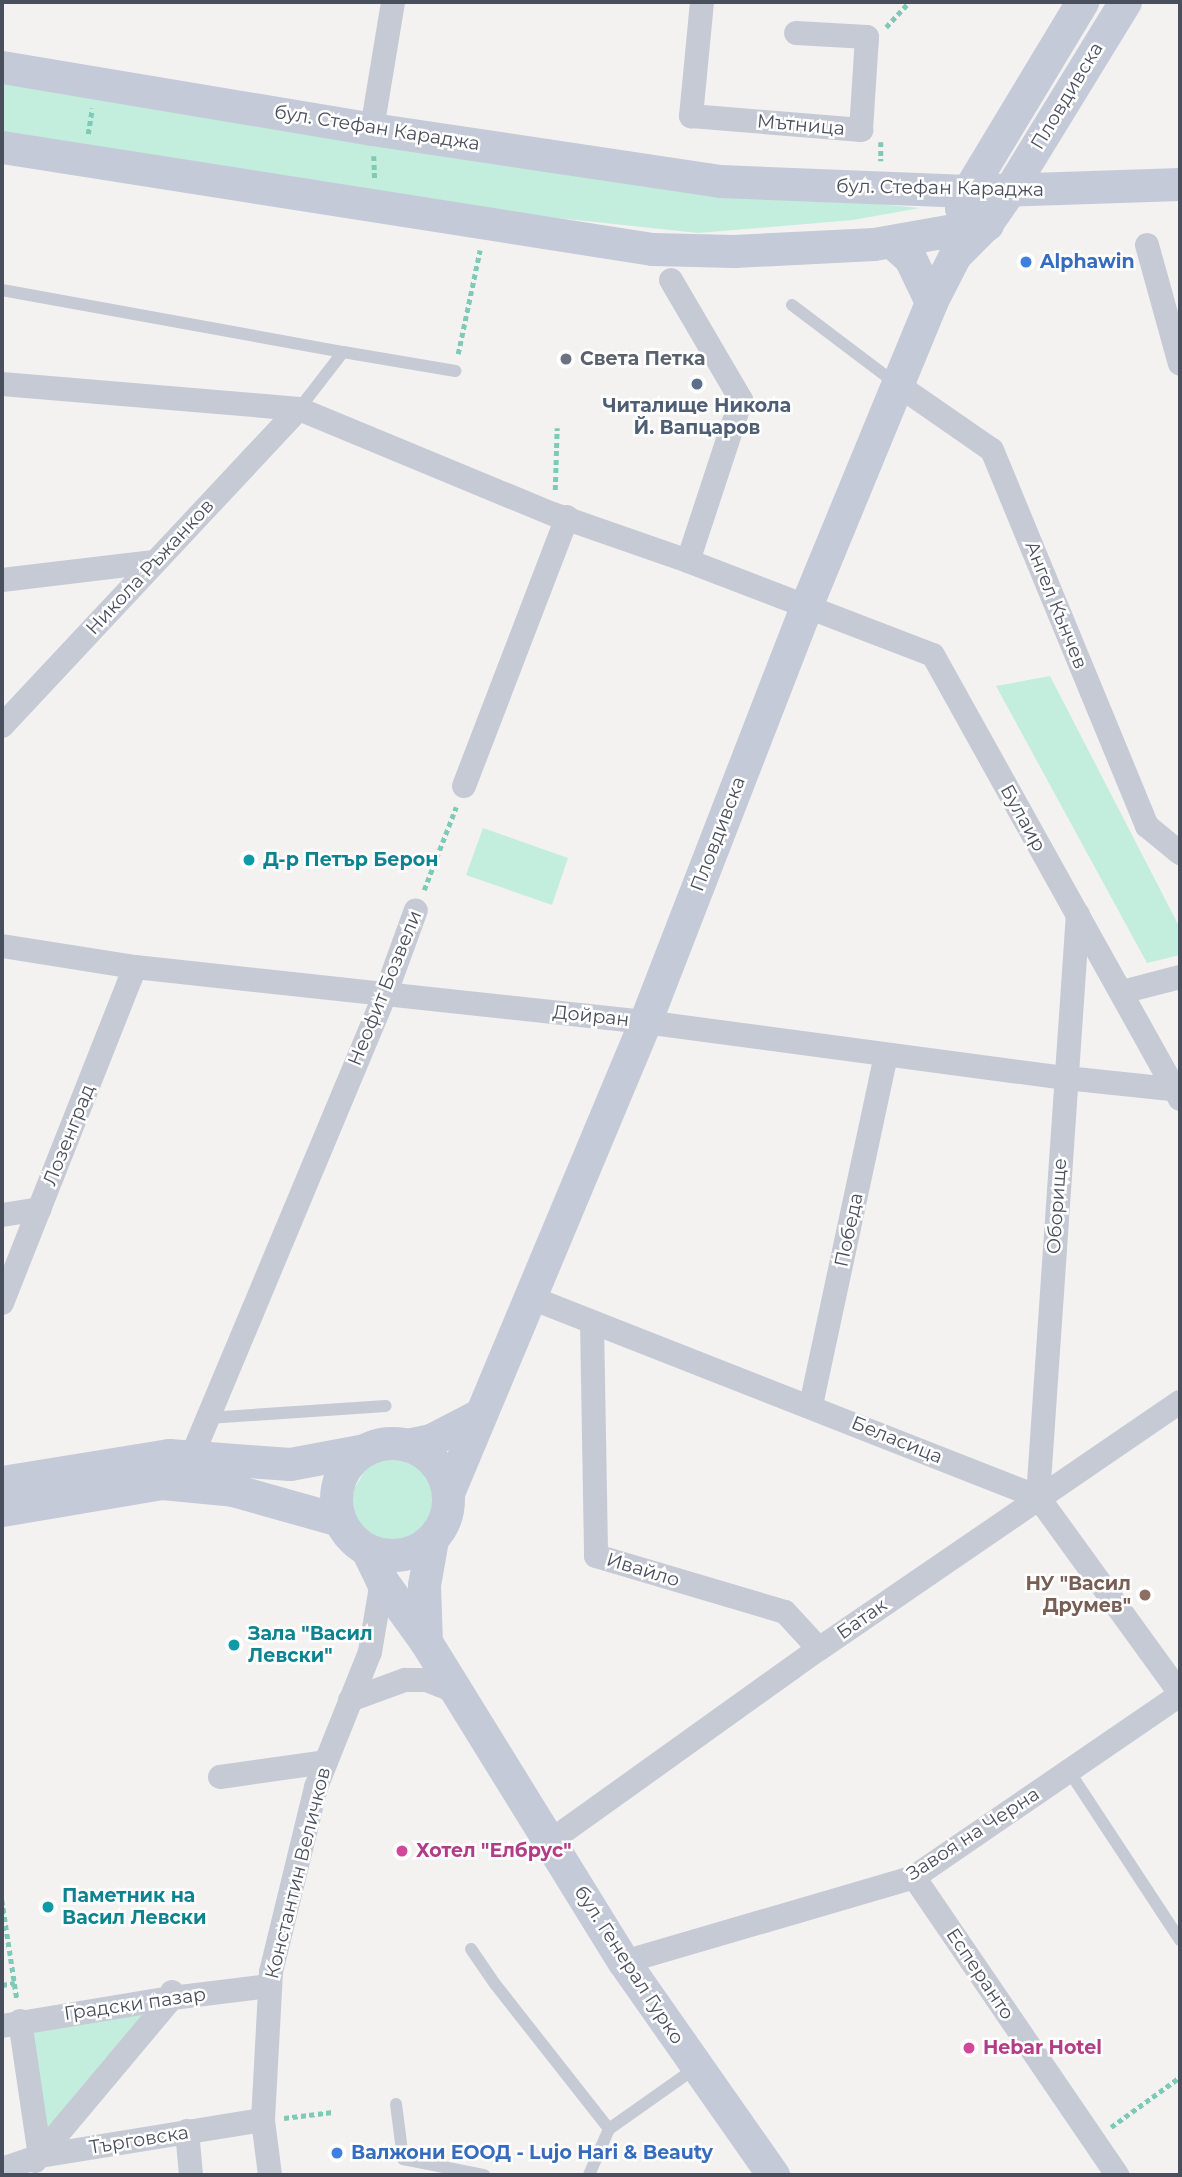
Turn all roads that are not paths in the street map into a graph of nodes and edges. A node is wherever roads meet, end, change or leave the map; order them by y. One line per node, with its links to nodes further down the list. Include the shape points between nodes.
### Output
1 (393, 2): 7 (street)
2 (702, 2): 5 (street, Мътница, via 691,116 861,130 867,37)
3 (1082, 2): 11 (street, Пловдивска)
4 (1125, 2): 12 (street, Пловдивска)
5 (796, 33)
6 (2, 67): 7 (street, бул. Стефан Караджа)
7 (372, 129): 11 (street, бул. Стефан Караджа, via 720,181)
8 (2, 147): 14 (street, бул. Стефан Караджа, via 652,249 734,251)
9 (1180, 184): 10 (street)
10 (1061, 189): 12 (street, бул. Стефан Караджа); 13 (street, бул. Стефан Караджа)
11 (968, 191): 12 (street, бул. Стефан Караджа); 15 (street, Пловдивска)
12 (1009, 191): 13 (street, Пловдивска)
13 (986, 224): 15 (street, бул. Стефан Караджа)
14 (892, 242): 15 (street, бул. Стефан Караджа); 19 (street, via 910,258)
15 (954, 243): 19 (street, Пловдивска)
16 (1147, 245): 22 (street)
17 (671, 280): 28 (street, via 741,400)
18 (2, 290): 21 (lane)
19 (932, 302): 25 (street, Пловдивска)
20 (792, 305): 25 (lane)
21 (343, 352): 23 (lane); 26 (lane)
22 (1180, 364)
23 (455, 371)
24 (2, 384): 26 (street)
25 (898, 385): 31 (street, Пловдивска); 34 (street, Ангел Кънчев, via 992,450 1147,826)
26 (299, 409): 27 (street); 29 (street, Никола Ръжанков)
27 (560, 515): 28 (street); 33 (street)
28 (688, 561): 31 (street)
29 (154, 562): 30 (street); 32 (street, Никола Ръжанков)
30 (2, 580)
31 (806, 606): 36 (street, Булаир, via 933,655); 42 (street, Пловдивска)
32 (2, 726)
33 (464, 786)
34 (1180, 853)
35 (416, 910): 41 (street, Неофит Бозвели)
36 (1077, 914): 40 (street, Булаир); 44 (street, Оборище)
37 (2, 946): 38 (street, Дойран)
38 (135, 967): 41 (street, Дойран); 46 (street, Лозенград)
39 (1180, 977): 40 (street)
40 (1122, 992): 45 (street, Булаир)
41 (384, 995): 42 (street, Дойран); 55 (street, Неофит Бозвели)
42 (645, 1022): 43 (street, Дойран); 48 (street, Пловдивска)
43 (886, 1055): 44 (street, Дойран); 52 (street, Победа)
44 (1066, 1079): 45 (street, Дойран); 61 (street, Оборище)
45 (1179, 1094)
46 (40, 1209): 47 (street); 49 (street, Лозенград)
47 (2, 1215)
48 (529, 1297): 50 (street, Беласица); 54 (street, Пловдивска)
49 (2, 1303)
50 (592, 1322): 52 (street, Беласица); 68 (street, Ивайло, via 596,1556 785,1612)
51 (1180, 1402): 61 (street, Батак)
52 (811, 1405): 61 (street, Беласица)
53 (386, 1406): 55 (lane)
54 (481, 1414): 56 (street, via 431,1440); 60 (street, Пловдивска)
55 (208, 1418): 58 (street, Неофит Бозвели)
56 (407, 1445): 57 (street, via 379,1444); 60 (street, via 435,1463)
57 (365, 1450): 58 (street, via 290,1464); 63 (street, via 342,1472 337,1488)
58 (192, 1456): 59 (street, via 144,1457)
59 (2, 1482)
60 (448, 1493): 64 (street, via 442,1525)
61 (1038, 1497): 68 (street, Батак); 70 (street)
62 (2, 1510): 63 (street, via 162,1483 233,1490)
63 (340, 1520): 65 (street, via 350,1537)
64 (432, 1539): 65 (street, via 402,1555); 67 (street, via 424,1586)
65 (367, 1550): 66 (street, бул. Генерал Гурко)
66 (382, 1581): 67 (street, бул. Генерал Гурко); 71 (street, Константин Величков, via 370,1652)
67 (426, 1642): 69 (street, бул. Генерал Гурко)
68 (819, 1649): 75 (street, Батак)
69 (456, 1692): 71 (street, via 427,1680 405,1680); 75 (street, бул. Генерал Гурко)
70 (1180, 1694): 73 (street, Завоя на Черна)
71 (350, 1700): 72 (street, Константин Величков)
72 (325, 1762): 74 (street); 80 (street, Константин Величков)
73 (1069, 1771): 76 (street, Завоя на Черна); 77 (lane)
74 (220, 1777)
75 (549, 1842): 79 (street, бул. Генерал Гурко)
76 (914, 1877): 79 (street, Завоя на Черна); 90 (street, Есперанто)
77 (1180, 1940)
78 (471, 1949): 86 (lane)
79 (624, 1962): 83 (street, бул. Генерал Гурко)
80 (269, 1986): 81 (street, Градски пазар); 85 (street, Константин Величков)
81 (172, 1992): 82 (street, Градски пазар); 88 (street)
82 (13, 2018): 88 (street)
83 (697, 2067): 86 (lane); 96 (street, бул. Генерал Гурко)
84 (396, 2104): 94 (lane, via 403,2159)
85 (263, 2120): 87 (street, Търговска); 93 (street, Константин Величков)
86 (609, 2129): 95 (lane)
87 (187, 2131): 88 (street, Търговска); 92 (street)
88 (40, 2156): 89 (street, Търговска); 91 (street)
89 (2, 2169)
90 (1113, 2174)
91 (23, 2175)
92 (191, 2175)
93 (270, 2175)
94 (484, 2175)
95 (589, 2175)
96 (773, 2175)

